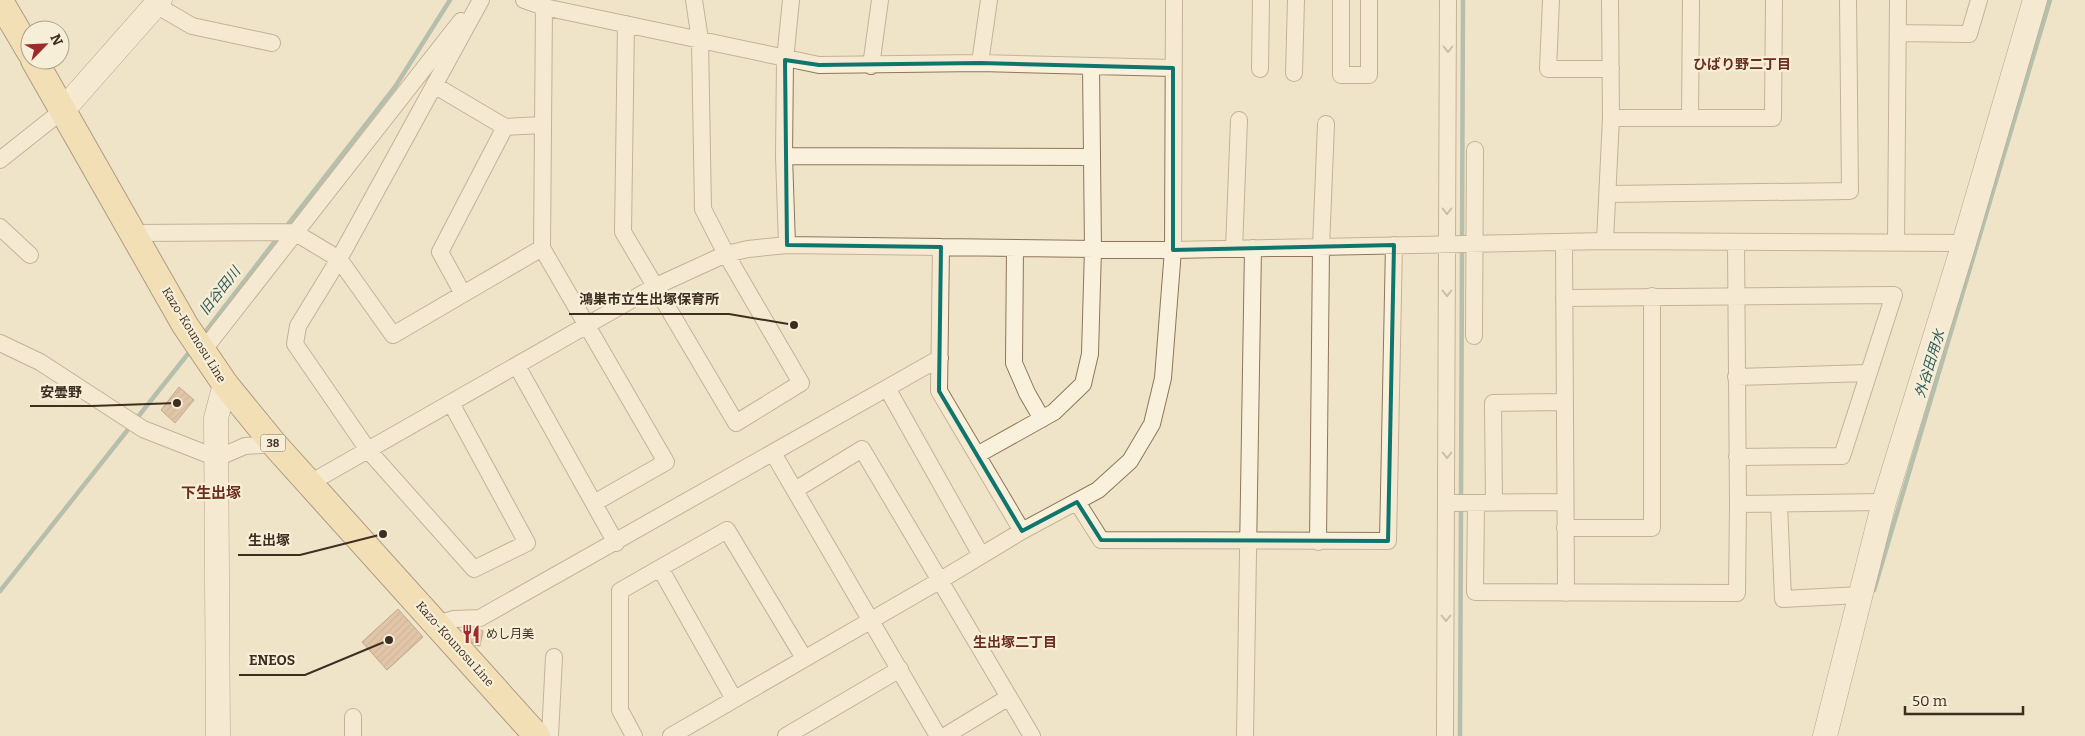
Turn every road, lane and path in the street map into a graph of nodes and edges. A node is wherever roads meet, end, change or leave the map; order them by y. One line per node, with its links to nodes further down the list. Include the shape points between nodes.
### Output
1 (479, 0): 38 (street); 53 (street)
2 (524, 0): 23 (street)
3 (694, 0): 27 (street)
4 (791, 0): 29 (street)
5 (880, 0): 31 (street)
6 (989, 0): 30 (street)
7 (1174, 0): 33 (street)
8 (1261, 0): 34 (street)
9 (1296, 0): 37 (street)
10 (1342, 0): 11 (street, via 1341,74 1369,75)
11 (1369, 0)
12 (1448, 0): 60 (street, one-way to 60)
13 (1551, 0): 35 (street, via 1548,69)
14 (1610, 0): 35 (street)
15 (1691, 0): 41 (street)
16 (1774, 0): 41 (street, via 1774,118)
17 (1848, 0): 50 (street, via 1850,191)
18 (1898, 0): 25 (street)
19 (1980, 0): 25 (street, via 1969,34)
20 (2035, 0): 59 (street)
21 (0, 1): 26 (main road)
22 (158, 3): 28 (street, via 192,26); 39 (street)
23 (544, 7): 24 (street); 44 (street)
24 (626, 24): 27 (street); 74 (street, via 623,232)
25 (1898, 33): 58 (street)
26 (20, 35)
27 (700, 40): 29 (street); 71 (street, via 703,209)
28 (272, 43)
29 (785, 60): 31 (street, via 819,65); 47 (street)
30 (980, 63): 31 (street); 32 (street)
31 (871, 66)
32 (1091, 66): 33 (street); 48 (street)
33 (1173, 68): 70 (street)
34 (1260, 69)
35 (1611, 69): 40 (street)
36 (40, 70): 39 (main road, Kazo-Kounosu Line / 38)
37 (1294, 73)
38 (434, 85): 45 (street); 73 (street)
39 (63, 110): 49 (street); 52 (main road, Kazo-Kounosu Line / 38)
40 (1612, 118): 41 (street); 50 (street)
41 (1690, 118)
42 (1239, 120): 69 (street)
43 (1326, 124): 64 (street)
44 (543, 125): 45 (street); 65 (street)
45 (504, 127): 75 (street, via 440,252)
46 (1475, 150): 55 (street)
47 (784, 156): 48 (street); 61 (street)
48 (1092, 157): 68 (street)
49 (0, 160)
50 (1608, 194): 54 (street)
51 (0, 227): 72 (street)
52 (134, 232): 53 (street); 82 (main road, Kazo-Kounosu Line / 38)
53 (294, 232): 73 (street); 82 (street)
54 (1605, 241): 56 (street); 57 (street)
55 (1474, 243): 56 (street); 60 (street); 80 (street)
56 (1564, 243): 78 (street)
57 (1736, 243): 58 (street); 76 (street)
58 (1896, 243): 59 (street)
59 (1964, 243): 102 (street)
60 (1447, 244): 62 (street); 104 (street, one-way to 104)
61 (787, 245): 63 (street); 71 (street)
62 (1394, 245): 64 (street); 112 (street, via 1388,541)
63 (940, 247): 66 (street); 83 (street)
64 (1321, 247): 67 (street); 112 (street)
65 (542, 248): 75 (street); 79 (street)
66 (1014, 248): 68 (street); 91 (street, via 1014,363)
67 (1253, 248): 69 (street); 111 (street)
68 (1093, 249): 70 (street); 91 (street, via 1090,354 1083,384)
69 (1234, 249): 70 (street)
70 (1173, 250): 100 (street, via 1163,378 1152,424 1130,462 1098,490)
71 (726, 254): 74 (street); 74 (street, via 801,383 736,423)
72 (30, 256)
73 (339, 259): 75 (street, via 393,335); 93 (street, via 298,326 295,344)
74 (654, 287): 79 (street)
75 (462, 294)
76 (1735, 295): 77 (street); 85 (street, via 1894,295); 86 (street)
77 (1652, 296): 78 (street); 109 (street, via 1652,528)
78 (1564, 298): 89 (street)
79 (586, 325): 84 (street); 103 (street, via 666,462)
80 (1474, 336)
81 (0, 343): 97 (street, via 40,362 143,429)
82 (202, 352): 87 (main road, Kazo-Kounosu Line / 38)
83 (940, 358): 88 (street); 95 (street, via 939,391)
84 (516, 366): 90 (street); 103 (street)
85 (1868, 373): 86 (street); 96 (street, via 1842,456)
86 (1736, 377): 96 (street)
87 (225, 384): 92 (main road, Kazo-Kounosu Line / 38); 97 (street, via 216,418)
88 (887, 388): 94 (street); 114 (street)
89 (1565, 402): 101 (street); 106 (street, via 1493,403)
90 (451, 403): 93 (street); 93 (street, via 527,543 474,569)
91 (1042, 419): 95 (street)
92 (274, 444): 97 (street, via 245,446); 98 (main road, Kazo-Kounosu Line / 38)
93 (368, 450): 98 (street)
94 (773, 453): 99 (street); 113 (street)
95 (977, 454): 110 (street)
96 (1737, 457): 107 (street)
97 (217, 458): 127 (street)
98 (310, 483): 120 (main road, Kazo-Kounosu Line / 38)
99 (795, 490): 116 (street, via 862,449); 119 (street)
100 (1077, 502): 110 (street); 111 (street, via 1101,540)
101 (1565, 502): 106 (street); 109 (street)
102 (1884, 502): 108 (street); 118 (street)
103 (594, 503): 113 (street)
104 (1446, 503): 105 (street); 138 (street, one-way to 138)
105 (1476, 503): 106 (street); 117 (street, via 1476,592)
106 (1494, 503)
107 (1738, 504): 108 (street); 117 (street, via 1737,593)
108 (1779, 504): 118 (street, via 1783,599)
109 (1565, 528): 117 (street)
110 (1022, 531): 114 (street)
111 (1248, 542): 112 (street); 137 (street)
112 (1318, 542)
113 (616, 543): 120 (street, via 480,618 454,619)
114 (981, 555): 116 (street)
115 (660, 568): 122 (street, via 727,530); 125 (street); 131 (street, via 620,591 620,710)
116 (939, 581): 119 (street); 124 (street)
117 (1566, 593)
118 (1860, 595): 139 (street)
119 (872, 619): 122 (street); 123 (street)
120 (436, 624): 129 (main road, Kazo-Kounosu Line / 38)
121 (554, 658): 130 (street)
122 (804, 658): 125 (street)
123 (900, 669): 133 (street); 134 (street)
124 (1009, 697): 135 (street); 136 (street)
125 (734, 699): 132 (street)
126 (353, 717): 128 (street)
127 (218, 736)
128 (353, 736)
129 (537, 736)
130 (550, 736)
131 (634, 736)
132 (671, 736)
133 (786, 736)
134 (938, 736)
135 (945, 736)
136 (1032, 736)
137 (1245, 736)
138 (1445, 736)
139 (1825, 736)

